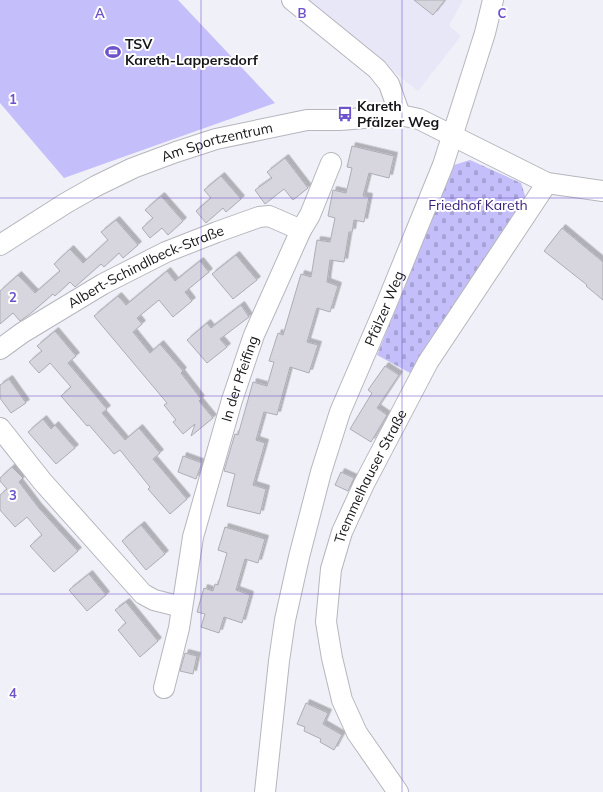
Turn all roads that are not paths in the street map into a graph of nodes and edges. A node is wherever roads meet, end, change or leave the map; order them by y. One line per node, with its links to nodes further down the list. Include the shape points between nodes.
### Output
1 (292, 0): 3 (street, via 377,69 389,84)
2 (493, 0): 4 (street, Pfälzer Weg)
3 (400, 115): 4 (street, Am Sportzentrum, via 419,119); 9 (street, Am Sportzentrum, via 307,120 216,139 182,150 133,168 96,186)
4 (452, 137): 6 (street); 14 (street, Pfälzer Weg, via 386,306 340,412 319,479 285,620 278,661)
5 (332, 163): 8 (street, In der Pfeifing)
6 (547, 184): 7 (street); 15 (street, Tremmelhauser Straße, via 428,362 364,484 342,532 331,569 326,622 342,700 357,733)
7 (603, 191)
8 (301, 230): 10 (street, Albert-Schindlbeck-Straße, via 269,216 259,217 166,252 103,284); 12 (street, In der Pfeifing, via 254,335 232,400 193,537)
9 (0, 245)
10 (0, 349)
11 (0, 428): 12 (street, via 42,481 143,594 154,600)
12 (182, 606): 13 (street, In der Pfeifing)
13 (164, 688)
14 (265, 792)
15 (398, 792)

